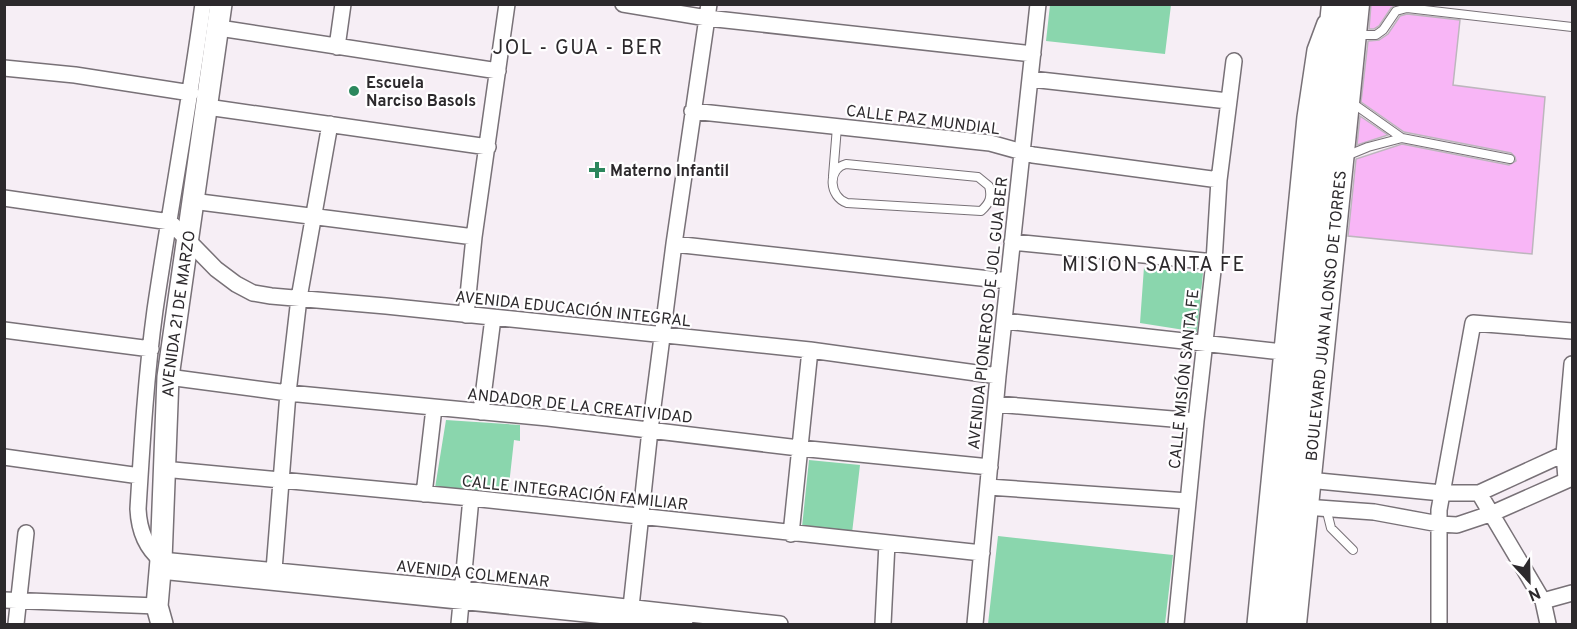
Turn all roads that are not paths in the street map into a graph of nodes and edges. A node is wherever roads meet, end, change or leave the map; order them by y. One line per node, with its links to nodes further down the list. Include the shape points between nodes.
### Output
1 (203, 4): 20 (street)
2 (221, 4): 11 (street, AVENIDA 21 DE MARZO)
3 (343, 4): 13 (street)
4 (507, 4): 17 (street)
5 (623, 4): 9 (street)
6 (1038, 4): 14 (street, AVENIDA PIONEROS DE JOL GUA BER)
7 (1334, 4): 52 (street, via 1319,40 1311,76); 103 (main road, BOULEVARD JUAN ALONSO DE TORRES)
8 (1357, 4): 12 (main road, BOULEVARD JUAN ALONSO DE TORRES)
9 (708, 11): 14 (street); 22 (street)
10 (1572, 27): 12 (lane, via 1407,8 1396,12 1376,35)
11 (219, 28): 13 (street); 20 (street, AVENIDA 21 DE MARZO)
12 (1354, 35): 19 (main road, BOULEVARD JUAN ALONSO DE TORRES)
13 (337, 47): 17 (street)
14 (1033, 54): 18 (street, AVENIDA PIONEROS DE JOL GUA BER)
15 (1233, 61): 21 (street, CALLE MISIÓN SANTA FE)
16 (4, 69): 20 (street, via 75,75)
17 (498, 71): 26 (street)
18 (1031, 78): 21 (street); 27 (street, AVENIDA PIONEROS DE JOL GUA BER)
19 (1347, 99): 25 (lane); 28 (main road, BOULEVARD JUAN ALONSO DE TORRES)
20 (199, 100): 23 (street); 33 (street, AVENIDA 21 DE MARZO); 35 (street)
21 (1228, 101): 31 (street, CALLE MISIÓN SANTA FE)
22 (692, 111): 24 (street, CALLE PAZ MUNDIAL); 39 (street)
23 (330, 124): 26 (street); 34 (street)
24 (837, 127): 27 (street, CALLE PAZ MUNDIAL, via 990,144); 30 (lane)
25 (1402, 138): 28 (lane); 29 (lane)
26 (488, 147): 36 (street)
27 (1021, 153): 31 (street, CALLE PAZ MUNDIAL); 38 (street, AVENIDA PIONEROS DE JOL GUA BER)
28 (1341, 159): 69 (main road, BOULEVARD JUAN ALONSO DE TORRES)
29 (1510, 159)
30 (832, 178): 30 (lane, via 846,164 978,177 989,186 991,195 981,211 847,203 835,194)
31 (1219, 180): 40 (street, CALLE MISIÓN SANTA FE)
32 (4, 198): 35 (street)
33 (192, 201): 34 (street); 37 (street, AVENIDA 21 DE MARZO)
34 (313, 217): 36 (street); 42 (street)
35 (170, 222): 37 (street, AVENIDA EDUCACIÓN INTEGRAL); 50 (street)
36 (474, 237): 43 (street)
37 (187, 238): 42 (street, AVENIDA EDUCACIÓN INTEGRAL, via 236,284 253,292); 55 (street, AVENIDA 21 DE MARZO)
38 (1012, 242): 40 (street); 41 (street, AVENIDA PIONEROS DE JOL GUA BER)
39 (674, 244): 41 (street); 48 (street)
40 (1214, 262): 49 (street, CALLE MISIÓN SANTA FE)
41 (1008, 281): 45 (street, AVENIDA PIONEROS DE JOL GUA BER)
42 (299, 298): 43 (street, AVENIDA EDUCACIÓN INTEGRAL); 56 (street)
43 (466, 315): 44 (street, AVENIDA EDUCACIÓN INTEGRAL)
44 (493, 318): 48 (street, AVENIDA EDUCACIÓN INTEGRAL); 59 (street)
45 (1005, 321): 49 (street); 54 (street, AVENIDA PIONEROS DE JOL GUA BER)
46 (4, 330): 50 (street)
47 (1572, 331): 72 (street, via 1473,323)
48 (663, 335): 51 (street, AVENIDA EDUCACIÓN INTEGRAL); 61 (street)
49 (1205, 342): 52 (street); 60 (street, CALLE MISIÓN SANTA FE)
50 (151, 349): 67 (street)
51 (810, 350): 54 (street, AVENIDA EDUCACIÓN INTEGRAL); 62 (street)
52 (1282, 352): 102 (street)
53 (1572, 364): 63 (street)
54 (998, 376): 57 (street, AVENIDA PIONEROS DE JOL GUA BER)
55 (168, 378): 56 (street, ANDADOR DE LA CREATIVIDAD); 66 (street, AVENIDA 21 DE MARZO)
56 (288, 393): 58 (street, ANDADOR DE LA CREATIVIDAD); 70 (street)
57 (996, 404): 60 (street); 65 (street, AVENIDA PIONEROS DE JOL GUA BER)
58 (434, 408): 59 (street, ANDADOR DE LA CREATIVIDAD); 74 (street)
59 (481, 412): 61 (street, ANDADOR DE LA CREATIVIDAD)
60 (1196, 421): 76 (street, CALLE MISIÓN SANTA FE)
61 (650, 430): 62 (street, ANDADOR DE LA CREATIVIDAD); 79 (street)
62 (800, 448): 65 (street, ANDADOR DE LA CREATIVIDAD); 82 (street)
63 (1568, 453): 68 (street); 73 (street)
64 (4, 457): 67 (street)
65 (990, 467): 71 (street, AVENIDA PIONEROS DE JOL GUA BER)
66 (163, 469): 70 (street, CALLE INTEGRACIÓN FAMILIAR); 86 (street, AVENIDA 21 DE MARZO)
67 (140, 476): 86 (street, via 138,522)
68 (1569, 479): 78 (street)
69 (1308, 480): 72 (street); 77 (main road, BOULEVARD JUAN ALONSO DE TORRES)
70 (282, 481): 74 (street, CALLE INTEGRACIÓN FAMILIAR); 87 (street)
71 (988, 487): 76 (street); 85 (street, AVENIDA PIONEROS DE JOL GUA BER)
72 (1442, 493): 73 (street); 80 (street)
73 (1479, 493): 78 (street)
74 (424, 494): 75 (street, CALLE INTEGRACIÓN FAMILIAR)
75 (471, 498): 79 (street, CALLE INTEGRACIÓN FAMILIAR); 89 (street)
76 (1188, 501): 101 (street, CALLE MISIÓN SANTA FE)
77 (1315, 508): 80 (street, via 1374,512); 84 (lane); 104 (main road, BOULEVARD JUAN ALONSO DE TORRES)
78 (1493, 513): 80 (street, via 1457,525); 91 (street)
79 (640, 517): 82 (street, CALLE INTEGRACIÓN FAMILIAR); 92 (street)
80 (1439, 524): 105 (street)
81 (26, 533): 90 (street)
82 (791, 534): 83 (street, CALLE INTEGRACIÓN FAMILIAR)
83 (887, 543): 85 (street, CALLE INTEGRACIÓN FAMILIAR); 99 (street)
84 (1353, 550)
85 (982, 553): 100 (street, AVENIDA PIONEROS DE JOL GUA BER)
86 (161, 566): 87 (street, AVENIDA COLMENAR); 89 (street, AVENIDA COLMENAR); 93 (street, AVENIDA 21 DE MARZO)
87 (274, 570): 89 (street, AVENIDA COLMENAR)
88 (1572, 593): 91 (street)
89 (463, 595): 92 (street, AVENIDA COLMENAR); 96 (street); 97 (street, AVENIDA COLMENAR)
90 (12, 600): 93 (street); 95 (street)
91 (1543, 601): 106 (street)
92 (631, 607): 94 (street, AVENIDA COLMENAR)
93 (160, 615)
94 (718, 621): 98 (street, AVENIDA COLMENAR)
95 (16, 624)
96 (459, 624)
97 (686, 624)
98 (780, 624)
99 (883, 624)
100 (975, 624)
101 (1176, 624)
102 (1255, 624)
103 (1272, 624)
104 (1294, 624)
105 (1439, 624)
106 (1548, 624)

